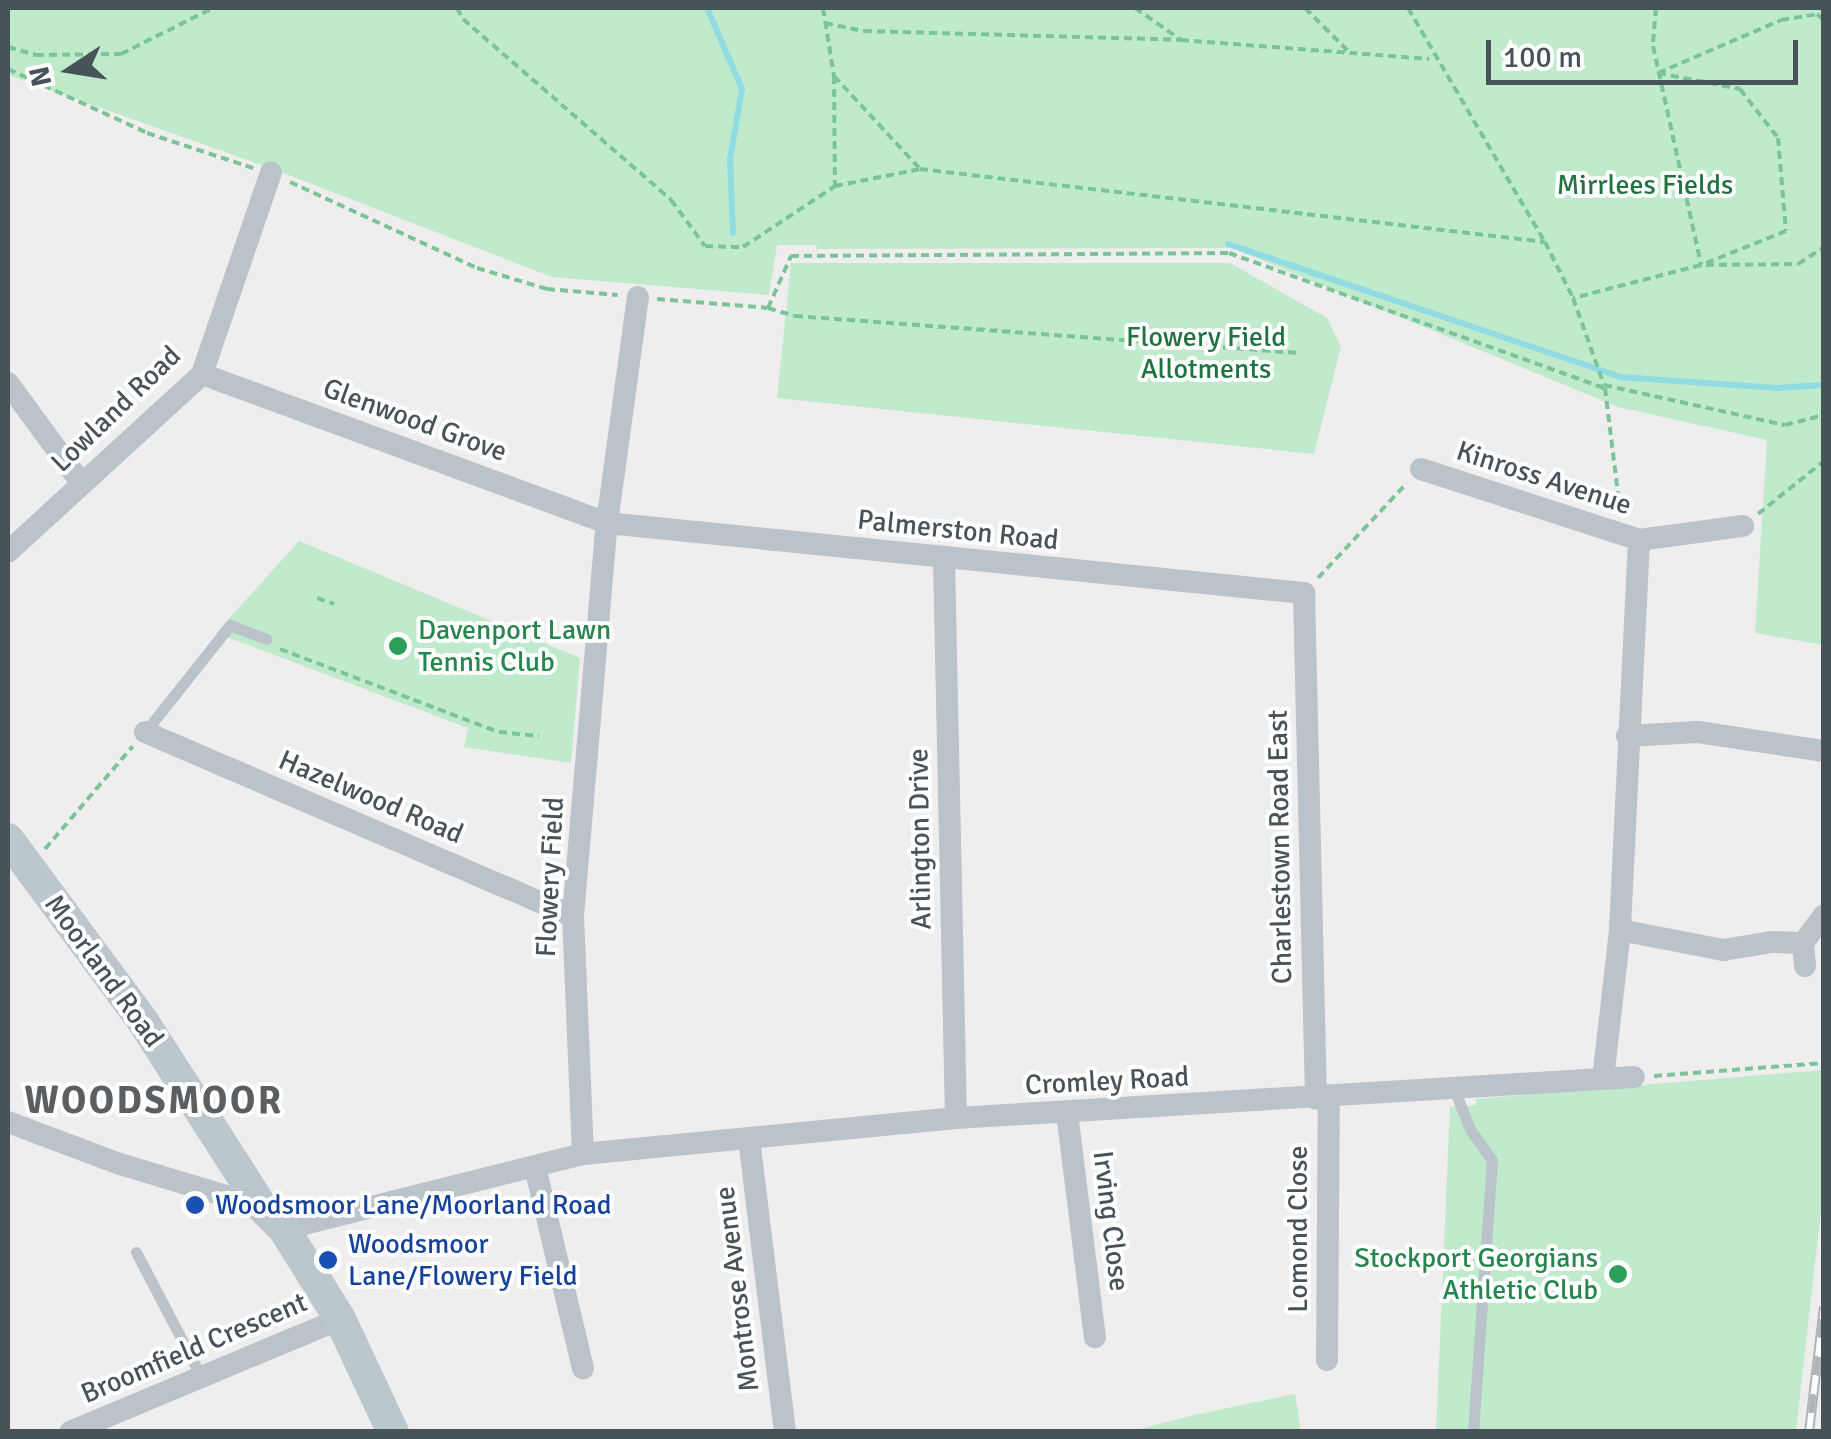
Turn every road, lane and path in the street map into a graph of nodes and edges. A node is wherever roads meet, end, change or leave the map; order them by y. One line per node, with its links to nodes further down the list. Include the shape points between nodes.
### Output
1 (213, 8): 11 (path, via 121,54 36,56)
2 (457, 8): 19 (path, via 462,20 671,200 705,246 743,247)
3 (823, 8): 9 (path)
4 (1135, 8): 10 (path)
5 (1305, 8): 12 (path)
6 (1408, 8): 20 (path)
7 (1656, 8): 15 (path)
8 (1824, 20): 15 (path, via 1817,14 1781,20)
9 (825, 23): 10 (path, via 864,30); 16 (path)
10 (1181, 40): 12 (path)
11 (8, 47)
12 (1350, 53): 13 (path)
13 (1429, 59)
14 (8, 69): 18 (path, via 147,132)
15 (1658, 72): 22 (path); 22 (path, via 1740,89 1778,138 1786,231)
16 (834, 76): 17 (path); 19 (path)
17 (920, 168): 19 (path); 20 (path)
18 (271, 172): 23 (path, via 477,268 547,289); 27 (street, Lowland Road)
19 (835, 186)
20 (1546, 242): 24 (path)
21 (1824, 247): 22 (path, via 1798,264)
22 (1701, 265): 24 (path)
23 (638, 297): 25 (path); 34 (street, Flowery Field)
24 (1573, 298): 29 (path)
25 (768, 308): 26 (path, via 794,316); 29 (path, via 790,256 1229,253)
26 (1299, 353)
27 (202, 374): 33 (street, Lowland Road); 34 (street, Glenwood Grove)
28 (8, 383): 33 (street)
29 (1604, 387): 30 (path, via 1785,425); 36 (path)
30 (1824, 416)
31 (1824, 460): 35 (path)
32 (1421, 469): 36 (street, Kinross Avenue); 39 (path, Kinross Avenue)
33 (82, 484): 37 (street, Lowland Road)
34 (606, 523): 38 (street, Palmerston Road); 51 (street, Flowery Field)
35 (1742, 526): 36 (street, Kinross Avenue)
36 (1630, 537): 45 (street, Kinross Avenue)
37 (8, 552)
38 (944, 560): 39 (street, Palmerston Road); 59 (street, Arlington Drive)
39 (1304, 593): 57 (street, Charlestown Road East)
40 (317, 598): 41 (path)
41 (334, 604)
42 (266, 639): 43 (lane, via 230,625); 44 (path, via 499,732)
43 (145, 732): 49 (path); 51 (street, Hazelwood Road)
44 (539, 736)
45 (1627, 736): 46 (street, via 1698,732); 52 (street, Kinross Avenue)
46 (1823, 750): 47 (street)
47 (1823, 772)
48 (8, 838): 49 (street, Moorland Road)
49 (29, 868): 64 (street, Moorland Road, via 144,1023)
50 (1824, 915): 52 (street, via 1804,954 1772,942 1722,950)
51 (573, 916): 62 (street, Flowery Field)
52 (1620, 930): 55 (street, Kinross Avenue)
53 (1824, 1063): 54 (path)
54 (1634, 1077): 55 (street, Cromley Road)
55 (1603, 1079): 56 (street, Cromley Road)
56 (1454, 1090): 57 (street, Cromley Road); 74 (lane, via 1492,1160)
57 (1322, 1099): 58 (street, Cromley Road); 68 (street, Lomond Close)
58 (1067, 1113): 59 (street, Cromley Road); 67 (street, Irving Close)
59 (956, 1118): 61 (street, Cromley Road)
60 (8, 1122): 64 (street)
61 (749, 1139): 62 (street, Cromley Road); 73 (street, Montrose Avenue)
62 (583, 1154): 63 (street)
63 (535, 1167): 64 (street); 69 (street)
64 (273, 1218): 66 (street, Moorland Road)
65 (136, 1252): 70 (lane)
66 (340, 1319): 70 (street, Broomfield Crescent); 72 (street, Moorland Road)
67 (1095, 1336)
68 (1327, 1360)
69 (583, 1368)
70 (202, 1378): 71 (street, Broomfield Crescent)
71 (70, 1432)
72 (393, 1432)
73 (785, 1432)
74 (1473, 1432)

